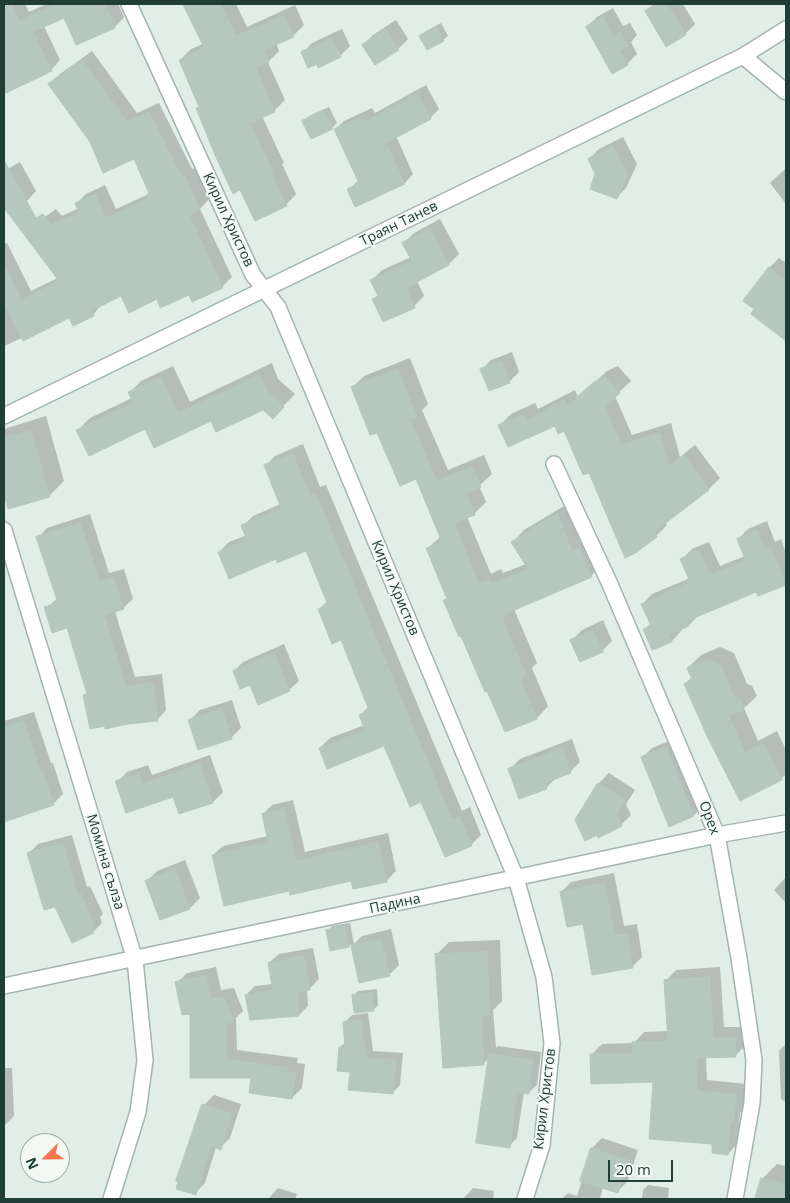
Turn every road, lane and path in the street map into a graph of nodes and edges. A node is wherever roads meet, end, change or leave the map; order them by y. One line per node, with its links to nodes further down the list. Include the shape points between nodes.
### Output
1 (129, 4): 5 (street, Кирил Христов, via 253,275)
2 (786, 29): 3 (street, Траян Танев)
3 (743, 56): 4 (street); 5 (street, Траян Танев)
4 (786, 92)
5 (264, 289): 6 (street, Траян Танев); 11 (street, Кирил Христов, via 278,307)
6 (4, 416)
7 (554, 464): 10 (street, Орех, via 609,582)
8 (4, 530): 12 (street, Момина сълза)
9 (786, 823): 10 (street, Падина)
10 (717, 835): 11 (street, Падина); 16 (street, Орех, via 740,958 754,1060 752,1103)
11 (516, 878): 12 (street, Падина); 15 (street, Кирил Христов, via 544,977 552,1043 542,1145)
12 (135, 960): 13 (street, Падина); 14 (street, Момина сълза, via 145,1060 138,1112)
13 (4, 986)
14 (111, 1199)
15 (525, 1199)
16 (735, 1199)

